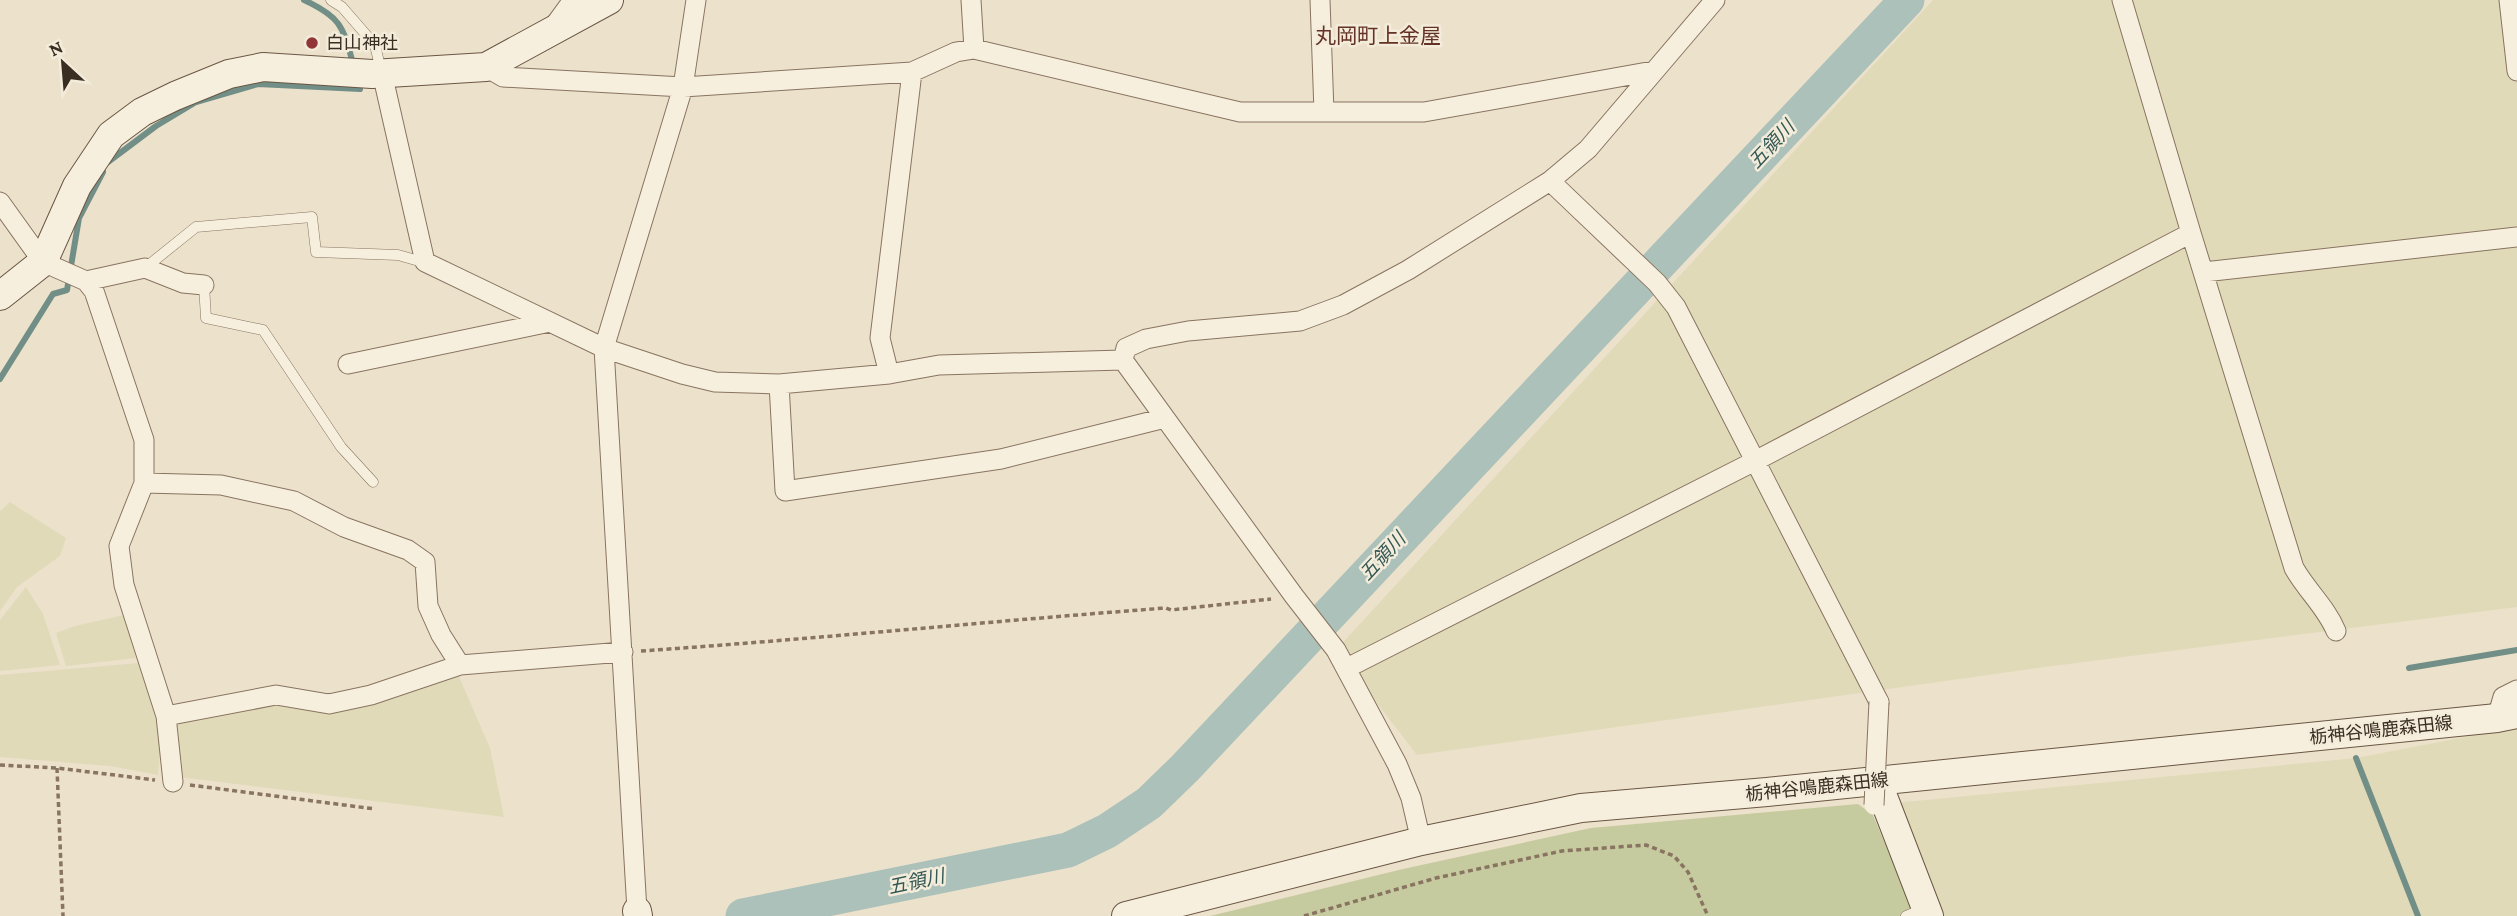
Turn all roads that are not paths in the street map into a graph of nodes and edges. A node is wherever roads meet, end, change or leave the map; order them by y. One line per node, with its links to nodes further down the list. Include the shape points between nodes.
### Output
1 (331, 0): 16 (lane, via 375,45)
2 (573, 0): 10 (street)
3 (609, 0): 10 (main road)
4 (696, 0): 17 (street)
5 (971, 0): 11 (street)
6 (1320, 0): 18 (street)
7 (1715, 0): 13 (street)
8 (2122, 0): 21 (street)
9 (2509, 0): 14 (street)
10 (550, 32): 12 (main road)
11 (974, 49): 15 (street); 18 (street, via 1240,111)
12 (486, 67): 16 (main road); 17 (street, via 503,77)
13 (1653, 71): 18 (street, via 1424,112); 19 (street, via 1588,149)
14 (2517, 71)
15 (912, 72): 17 (street); 34 (street, via 880,338)
16 (382, 73): 23 (main road, via 263,67 229,74 142,112 111,135 77,186); 24 (street)
17 (683, 87): 31 (street)
18 (1324, 112)
19 (1550, 181): 32 (street, via 1343,305 1300,321 1146,339 1126,348); 37 (street, via 1657,283 1676,307)
20 (0, 202): 23 (street)
21 (2191, 233): 26 (street); 37 (street)
22 (2517, 237): 26 (street)
23 (43, 262): 27 (street); 29 (main road)
24 (428, 264): 25 (lane, via 398,256 316,252 312,217 196,227); 30 (street)
25 (145, 268): 27 (street); 28 (street, via 183,283)
26 (2204, 272): 40 (street, via 2294,568 2329,614)
27 (86, 281): 39 (street, via 94,291 144,440)
28 (204, 285): 38 (lane, via 206,318 263,330 341,447)
29 (0, 296)
30 (550, 322): 31 (street); 33 (street)
31 (604, 348): 35 (street, via 715,382); 41 (street)
32 (1123, 360): 34 (street, via 939,365); 36 (street)
33 (348, 364)
34 (889, 374): 35 (street)
35 (779, 384): 36 (street, via 785,491 1001,458)
36 (1165, 418): 43 (street)
37 (1755, 461): 43 (street); 48 (street, bridge, via 1879,702)
38 (373, 482)
39 (144, 483): 42 (street, via 220,485 294,501 344,527 408,550 425,562 428,606); 45 (street, via 119,546 124,585)
40 (2336, 631)
41 (622, 652): 42 (street); 50 (street)
42 (460, 665): 45 (street, via 329,704 276,695)
43 (1347, 668): 49 (street, via 1397,764 1411,797)
44 (2517, 690): 46 (street, via 2503,697)
45 (166, 716): 47 (street)
46 (2507, 716): 48 (main road, 栃神谷鳴鹿森田線)
47 (173, 782)
48 (1875, 793): 49 (main road, 栃神谷鳴鹿森田線, via 1581,808); 51 (main road)
49 (1421, 841): 52 (main road, 栃神谷鳴鹿森田線)
50 (638, 913)
51 (1920, 913)
52 (1126, 916)

